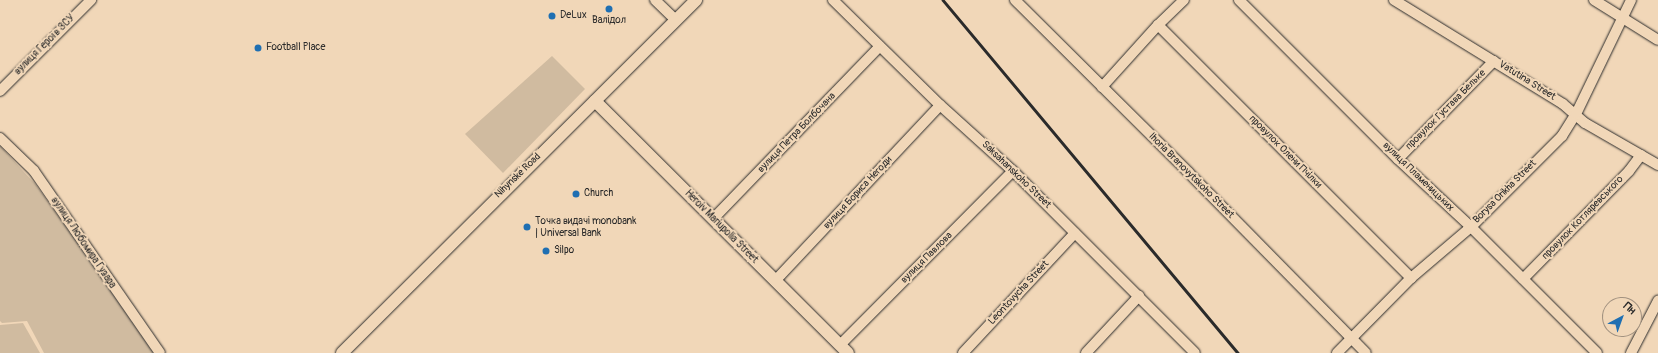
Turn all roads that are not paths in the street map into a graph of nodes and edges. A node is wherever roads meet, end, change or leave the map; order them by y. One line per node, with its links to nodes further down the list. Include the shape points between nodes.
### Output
1 (91, 0): 18 (street, вулиця Героїв ЗСУ)
2 (655, 0): 12 (street)
3 (696, 0): 12 (main road, Nihynske Road)
4 (834, 0): 15 (street, Saksahanskoho Street)
5 (1015, 0): 17 (street, Ihoria Branovytskoho Street)
6 (1184, 0): 13 (street)
7 (1239, 0): 24 (street, вулиця Пламеницьких)
8 (1394, 0): 16 (street, Vatutina Street)
9 (1594, 0): 11 (street)
10 (1631, 0): 11 (street, Borysa Orikha Street)
11 (1622, 17): 14 (street); 21 (street, Borysa Orikha Street)
12 (676, 20): 19 (main road, Nihynske Road)
13 (1158, 25): 17 (street); 30 (street, провулок Олени Пчілки)
14 (1658, 40)
15 (880, 46): 20 (street, Saksahanskoho Street); 27 (street, вулиця Петра Болбочана)
16 (1494, 61): 21 (street, Vatutina Street); 24 (street, провулок Густава Бельке)
17 (1102, 87): 35 (street, Ihoria Branovytskoho Street)
18 (0, 91)
19 (595, 101): 27 (main road, Heroiv Mariupolia Street); 38 (main road, Nihynske Road)
20 (940, 105): 26 (street, Saksahanskoho Street); 32 (street, вулиця Бориса Негоди)
21 (1576, 114): 23 (street, Vatutina Street, via 1585,123); 28 (street, Borysa Orikha Street, via 1562,136)
22 (0, 138): 37 (street, вулиця Любомира Гузара, via 34,171)
23 (1641, 155): 25 (street, Vatutina Street); 31 (street, провулок Котляревського, via 1629,171)
24 (1398, 159): 28 (street, вулиця Пламеницьких)
25 (1658, 165)
26 (1013, 171): 29 (street, Saksahanskoho Street); 36 (street, вулиця Павлова)
27 (713, 219): 32 (main road, Heroiv Mariupolia Street)
28 (1471, 227): 30 (street, Borysa Orikha Street); 31 (street, вулиця Пламеницьких)
29 (1075, 233): 33 (street, Saksahanskoho Street); 39 (street, Leontovycha Street)
30 (1412, 278): 35 (street, Borysa Orikha Street)
31 (1524, 279): 44 (street, вулиця Пламеницьких)
32 (776, 281): 36 (main road, Heroiv Mariupolia Street)
33 (1139, 296): 40 (street); 41 (street, Saksahanskoho Street)
34 (1658, 301): 45 (street)
35 (1351, 338): 42 (street, Borysa Orikha Street); 43 (street, Ihoria Branovytskoho Street)
36 (844, 349)
37 (160, 353)
38 (342, 353)
39 (963, 353)
40 (1086, 353)
41 (1195, 353)
42 (1337, 353)
43 (1366, 353)
44 (1597, 353)
45 (1631, 353)

